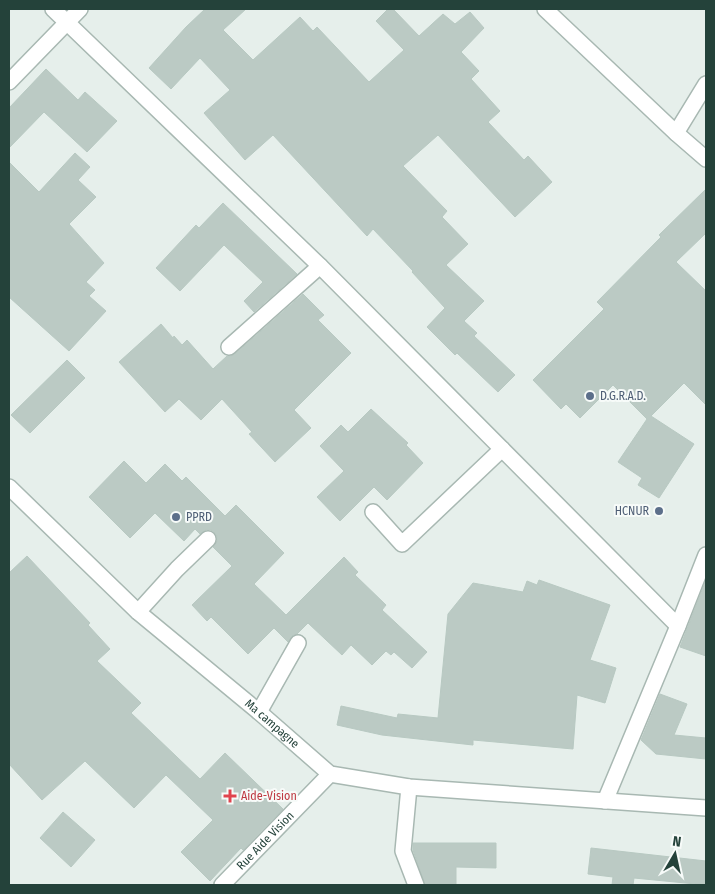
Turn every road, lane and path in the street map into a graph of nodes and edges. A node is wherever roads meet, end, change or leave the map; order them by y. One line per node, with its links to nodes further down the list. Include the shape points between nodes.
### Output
1 (53, 9): 4 (street)
2 (80, 9): 4 (street)
3 (545, 9): 7 (street)
4 (66, 22): 5 (street); 9 (street)
5 (9, 82)
6 (706, 84): 7 (street)
7 (676, 133): 8 (street)
8 (706, 159)
9 (320, 266): 10 (street); 11 (street)
10 (229, 347)
11 (502, 449): 13 (street, via 402,544); 17 (street)
12 (9, 488): 16 (street, Ma campagne)
13 (373, 512)
14 (208, 539): 16 (street)
15 (706, 555): 17 (street)
16 (138, 612): 19 (street, Ma campagne)
17 (678, 626): 22 (street)
18 (298, 643): 19 (street)
19 (259, 712): 20 (street, Ma campagne)
20 (330, 774): 21 (street); 24 (street, Rue Aide Vision)
21 (409, 787): 22 (street); 25 (street, via 402,851)
22 (605, 801): 23 (street)
23 (706, 808)
24 (222, 885)
25 (416, 885)

